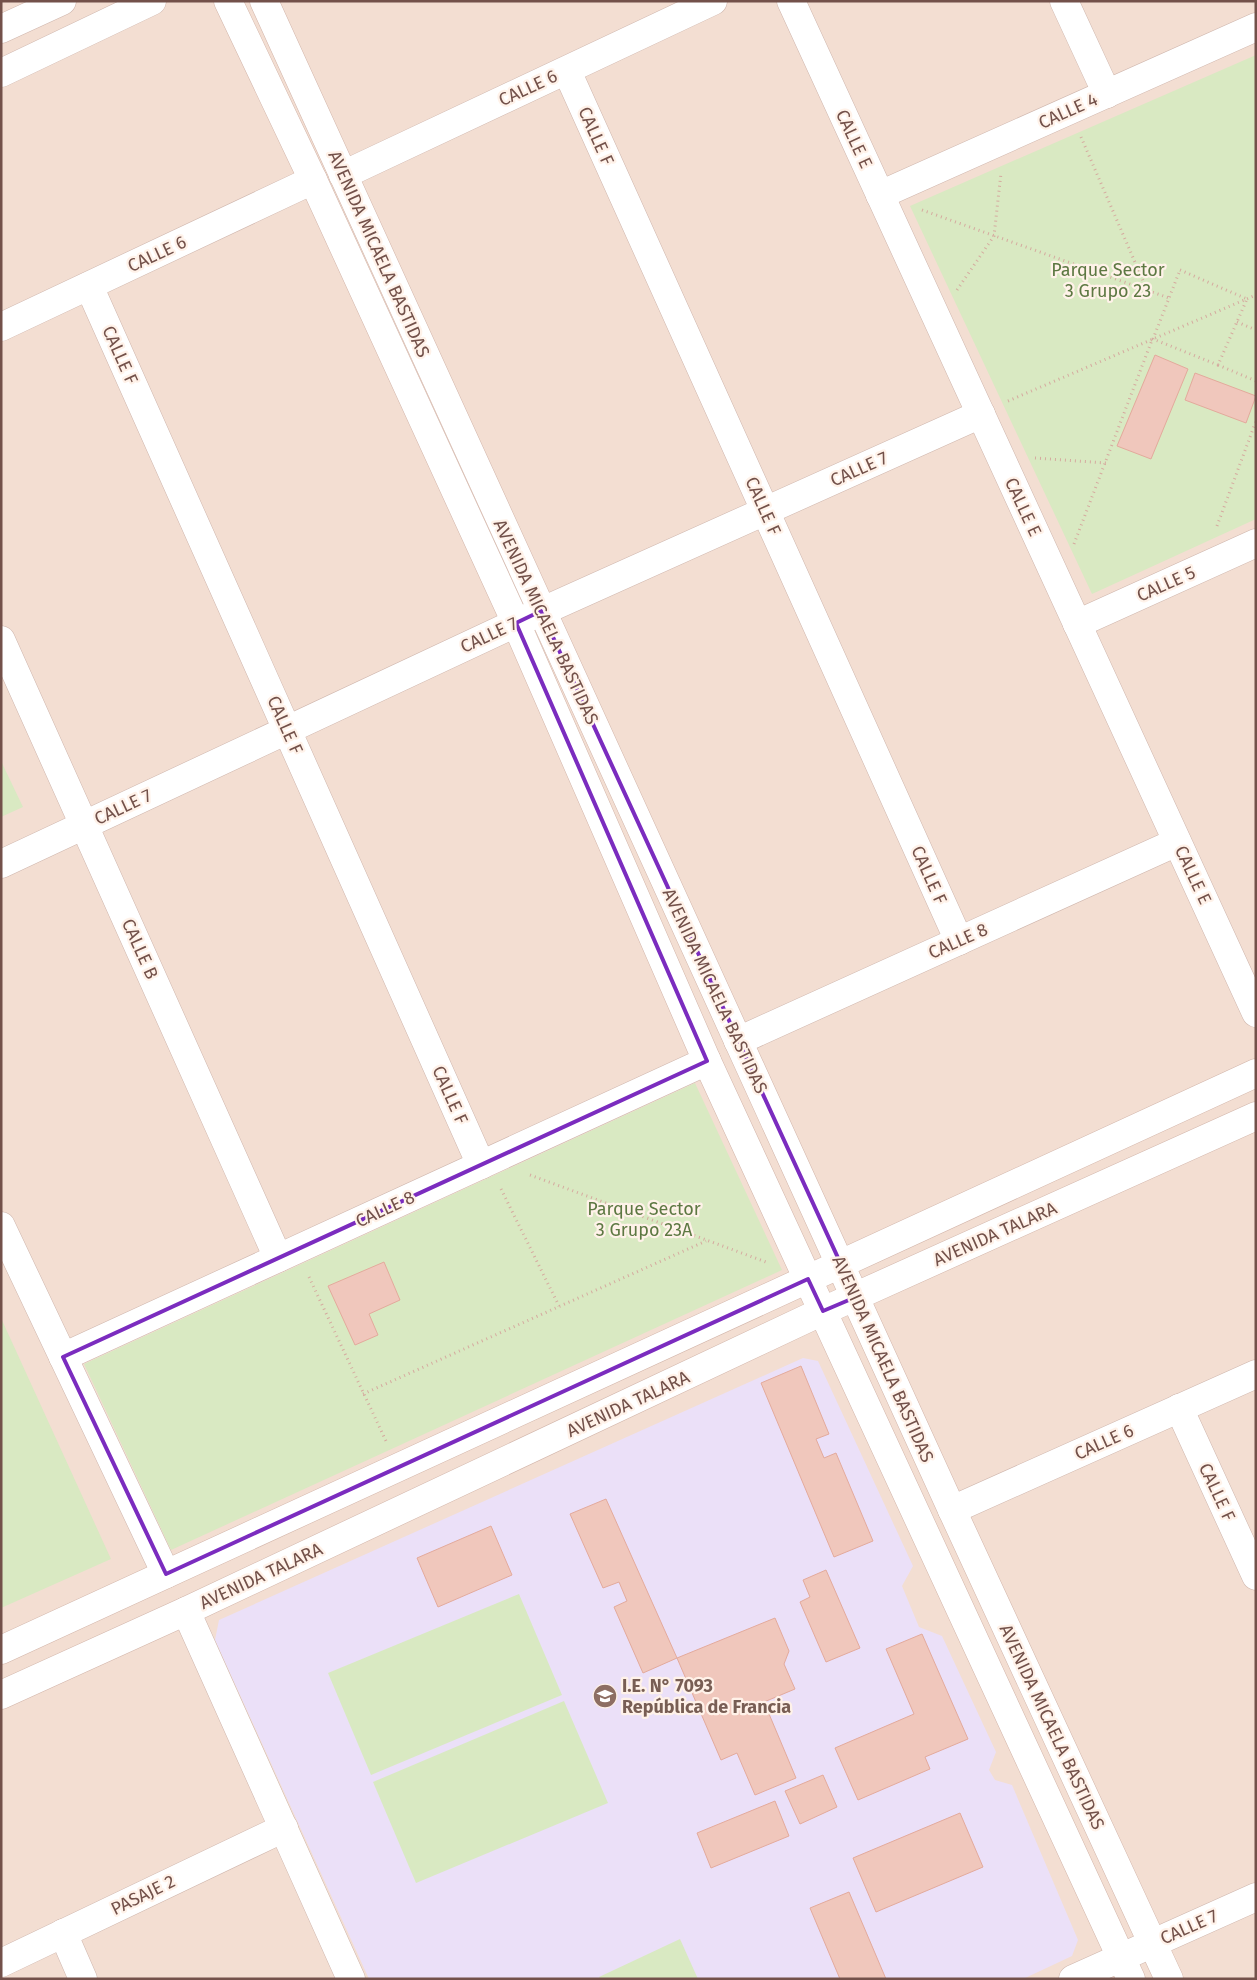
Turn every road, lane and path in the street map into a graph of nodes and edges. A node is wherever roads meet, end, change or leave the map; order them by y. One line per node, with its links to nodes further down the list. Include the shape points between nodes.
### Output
1 (62, 1): 9 (street)
2 (152, 1): 11 (street)
3 (228, 1): 16 (street, AVENIDA MICAELA BASTIDAS)
4 (264, 1): 15 (street, AVENIDA MICAELA BASTIDAS)
5 (714, 1): 10 (street, CALLE 6)
6 (791, 1): 17 (street, CALLE E)
7 (1064, 1): 12 (street)
8 (1256, 27): 12 (street, CALLE 4)
9 (1, 29)
10 (567, 70): 15 (street, CALLE 6); 38 (street, CALLE F)
11 (1, 73)
12 (1107, 94): 13 (street, CALLE 4)
13 (1069, 110): 17 (street, CALLE 4); 21 (path)
14 (1002, 170): 18 (path)
15 (343, 175): 42 (street, AVENIDA MICAELA BASTIDAS)
16 (313, 180): 20 (street, CALLE 6); 43 (street, AVENIDA MICAELA BASTIDAS)
17 (880, 196): 18 (path); 34 (street, CALLE E)
18 (994, 236): 19 (path, via 955,292); 21 (path)
19 (951, 284)
20 (89, 286): 26 (street, CALLE 6); 46 (street, CALLE F)
21 (1147, 290): 23 (path)
22 (1256, 295): 24 (path)
23 (1169, 298): 24 (path, via 1180,270); 28 (path)
24 (1247, 299): 25 (path); 28 (path)
25 (1237, 322): 27 (path); 29 (path)
26 (1, 327)
27 (1256, 330)
28 (1153, 339): 29 (path); 32 (path); 36 (path)
29 (1218, 365): 30 (path)
30 (1256, 381)
31 (1002, 394): 32 (path)
32 (1006, 402): 33 (path)
33 (1010, 410)
34 (981, 414): 38 (street, CALLE 7); 44 (street, CALLE E)
35 (1256, 421): 39 (path)
36 (1106, 463): 37 (path, via 1032,458); 40 (path, via 1073,546)
37 (1036, 467)
38 (765, 512): 42 (street, CALLE 7); 50 (street, CALLE F)
39 (1214, 533)
40 (1069, 537)
41 (1256, 543): 44 (street, CALLE 5)
42 (541, 611): 43 (street, CALLE 7); 52 (street, AVENIDA MICAELA BASTIDAS)
43 (516, 623): 46 (street, CALLE 7); 53 (street, AVENIDA MICAELA BASTIDAS)
44 (1077, 624): 48 (street, CALLE E)
45 (1, 640): 47 (street, CALLE B)
46 (287, 730): 47 (street, CALLE 7); 56 (street, CALLE F)
47 (84, 825): 49 (street, CALLE 7); 60 (street, CALLE B)
48 (1177, 842): 50 (street, CALLE 8); 51 (street, CALLE E)
49 (1, 864)
50 (959, 941): 52 (street, CALLE 8)
51 (1256, 1012)
52 (738, 1041): 62 (street, AVENIDA MICAELA BASTIDAS)
53 (707, 1061): 56 (street, CALLE 8); 63 (street, AVENIDA MICAELA BASTIDAS)
54 (1256, 1073): 62 (street, AVENIDA TALARA)
55 (1256, 1116): 64 (street, AVENIDA TALARA)
56 (485, 1163): 60 (street, CALLE 8); 65 (path)
57 (527, 1174): 59 (path)
58 (1, 1226): 67 (street)
59 (706, 1241): 61 (path); 65 (path)
60 (287, 1254): 67 (street, CALLE 8); 69 (path)
61 (767, 1263)
62 (841, 1264): 63 (street, AVENIDA TALARA); 64 (street, AVENIDA MICAELA BASTIDAS)
63 (808, 1279): 66 (street, AVENIDA MICAELA BASTIDAS); 71 (street, AVENIDA TALARA)
64 (856, 1297): 66 (street, AVENIDA TALARA); 72 (street, AVENIDA MICAELA BASTIDAS)
65 (559, 1306): 69 (path)
66 (823, 1311): 75 (street, AVENIDA TALARA); 83 (street, AVENIDA MICAELA BASTIDAS)
67 (63, 1356): 73 (street)
68 (1256, 1374): 70 (street, CALLE 6)
69 (363, 1394): 71 (path)
70 (1178, 1408): 72 (street, CALLE 6); 74 (street, CALLE F)
71 (398, 1467): 73 (street, AVENIDA TALARA)
72 (952, 1510): 81 (street, AVENIDA MICAELA BASTIDAS)
73 (166, 1574): 76 (street, AVENIDA TALARA)
74 (1256, 1576)
75 (186, 1611): 77 (street, AVENIDA TALARA); 78 (street)
76 (1, 1650)
77 (1, 1695)
78 (284, 1828): 80 (street, PASAJE 2); 85 (street)
79 (1256, 1897): 81 (street, CALLE 7)
80 (64, 1933): 82 (street, PASAJE 2); 84 (street)
81 (1152, 1943): 83 (street, CALLE 7); 87 (street, AVENIDA MICAELA BASTIDAS)
82 (1, 1963)
83 (1127, 1968): 86 (street, CALLE 7)
84 (83, 1979)
85 (351, 1979)
86 (1073, 1979)
87 (1169, 1979)

